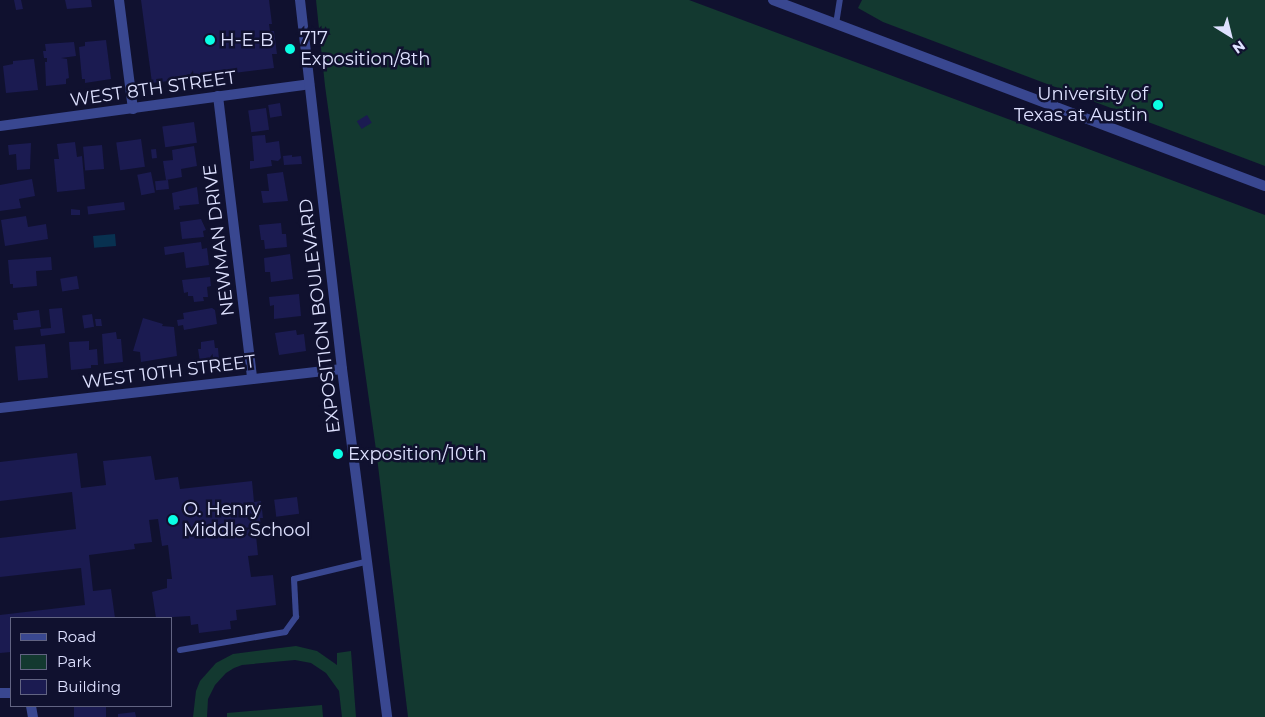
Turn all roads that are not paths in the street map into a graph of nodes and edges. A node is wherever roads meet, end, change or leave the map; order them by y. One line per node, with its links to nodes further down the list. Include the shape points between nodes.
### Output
1 (119, 0): 8 (street)
2 (300, 0): 6 (street, EXPOSITION BOULEVARD)
3 (773, 0): 5 (street)
4 (840, 0): 5 (lane)
5 (836, 24): 10 (street)
6 (309, 84): 7 (street, WEST 8TH STREET); 11 (street, EXPOSITION BOULEVARD)
7 (218, 96): 8 (street, WEST 8TH STREET); 12 (street, NEWMAN DRIVE)
8 (133, 108): 9 (street, WEST 8TH STREET)
9 (0, 126)
10 (1265, 186)
11 (342, 369): 12 (street, WEST 10TH STREET); 14 (street, EXPOSITION BOULEVARD)
12 (252, 379): 13 (street, WEST 10TH STREET)
13 (0, 408)
14 (366, 562): 15 (lane, via 294,579 296,617 285,632); 16 (street, EXPOSITION BOULEVARD)
15 (180, 650)
16 (386, 717)

